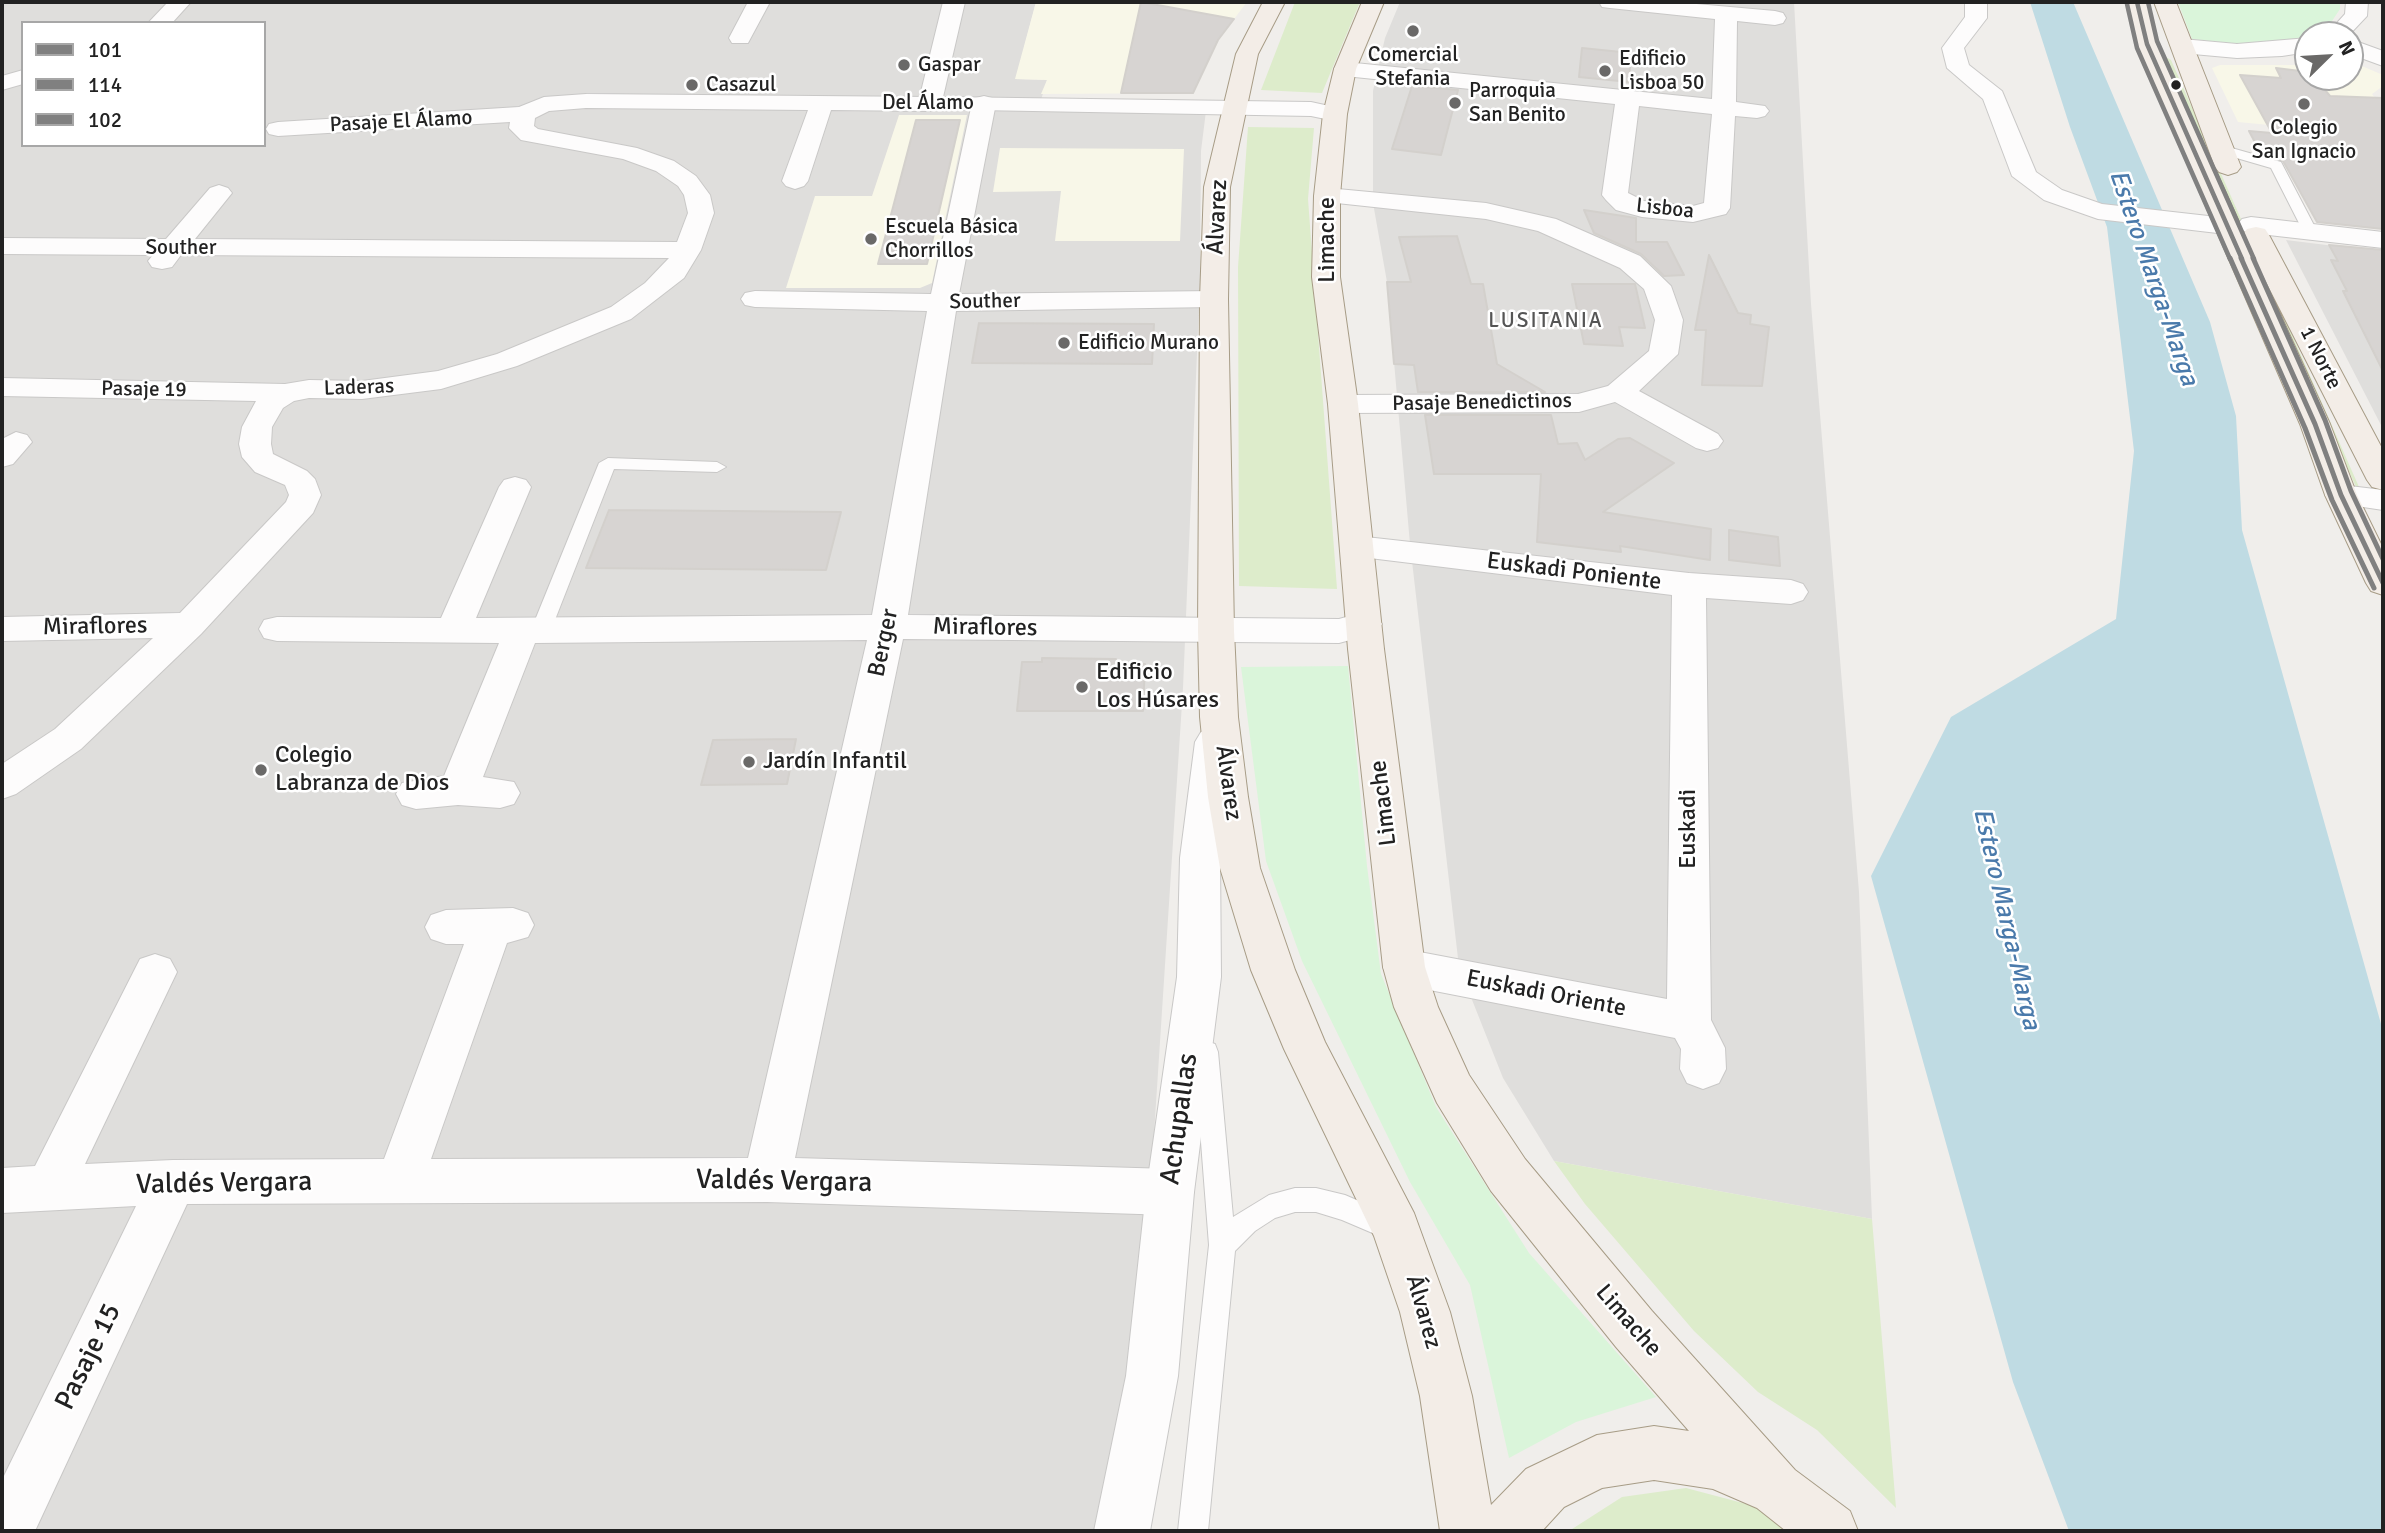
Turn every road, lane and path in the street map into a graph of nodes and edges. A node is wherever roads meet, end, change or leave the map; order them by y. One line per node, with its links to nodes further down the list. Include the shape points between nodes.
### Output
1 (180, 2): 13 (street)
2 (759, 2): 15 (street)
3 (954, 2): 26 (street)
4 (1274, 2): 27 (main road, Álvarez, via 1247,54)
5 (1373, 2): 20 (main road, Limache)
6 (1609, 2): 11 (street)
7 (1976, 2): 37 (street, via 1976,18 1953,48 1958,68 1994,96 2025,176 2053,195 2098,211)
8 (2138, 2): 16 (main road, via 2165,36); 37 (main road, 1 Norte, via 2147,44)
9 (2165, 2): 16 (main road, 1 Norte)
10 (2357, 2): 14 (street)
11 (1726, 13): 12 (street); 28 (street)
12 (1775, 18)
13 (161, 21)
14 (2352, 21)
15 (740, 38)
16 (2182, 46): 17 (street, via 2237,51); 33 (main road, 1 Norte)
17 (2294, 47)
18 (2364, 52): 19 (street)
19 (2383, 60)
20 (1345, 69): 23 (street); 31 (main road, Limache)
21 (21, 77): 22 (street)
22 (2, 83)
23 (1628, 97): 28 (street); 28 (street, Lisboa, via 1615,195 1642,209 1693,214 1717,208)
24 (822, 103): 26 (street, Del Álamo); 30 (street, Del Álamo, via 563,102 544,104); 34 (street)
25 (984, 103): 26 (street, Del Álamo); 27 (street, Del Álamo); 48 (street, Berger)
26 (930, 104)
27 (1233, 108): 31 (street, Del Álamo, via 1311,109); 47 (main road, Álvarez, via 1217,187)
28 (1724, 108): 29 (street)
29 (1757, 111)
30 (524, 114): 32 (street, Pasaje El Álamo); 43 (street, Laderas, via 521,128 530,135 628,153 665,166 687,181 697,195 701,214)
31 (1335, 114): 36 (main road, Limache)
32 (278, 129)
33 (2221, 149): 37 (main road, 1 Norte); 38 (lane, via 2276,165)
34 (795, 181)
35 (219, 192): 41 (street)
36 (1327, 196): 50 (street, Pasaje Benedictinos, via 1486,211 1547,225 1630,262 1657,286 1670,320 1663,354); 52 (main road, Limache, via 1326,277)
37 (2239, 225): 38 (street); 55 (main road, 1 Norte); 57 (main road, 1 Norte)
38 (2310, 230): 39 (street)
39 (2383, 240)
40 (2, 246): 41 (street, Souther)
41 (173, 248): 42 (street, Souther); 44 (street)
42 (361, 248): 43 (street, Souther); 45 (street)
43 (688, 250): 51 (street, Laderas, via 674,272 621,313 507,360 400,387)
44 (151, 272)
45 (340, 277)
46 (755, 299): 48 (street, Souther)
47 (1214, 299): 48 (street, Souther); 70 (main road, Álvarez)
48 (943, 303): 65 (street, Berger)
49 (2, 387): 51 (street, Pasaje 19)
50 (1619, 392): 52 (street, Pasaje Benedictinos, via 1579,403); 53 (street)
51 (285, 393): 64 (street, via 263,412 255,444 258,457 296,478 305,495 300,506)
52 (1343, 404): 59 (main road, Limache)
53 (1707, 441)
54 (717, 467): 69 (lane, via 608,463)
55 (2383, 480)
56 (515, 487): 68 (street)
57 (2342, 495): 58 (street); 60 (main road, 1 Norte)
58 (2383, 500)
59 (1357, 547): 61 (street, Euskadi Poniente); 63 (main road, Limache)
60 (2383, 583)
61 (1689, 585): 62 (street, Euskadi Poniente); 80 (street, Euskadi)
62 (1791, 592)
63 (1364, 624): 70 (street, Miraflores, via 1339,631); 77 (main road, Limache)
64 (189, 625): 66 (street, Miraflores); 72 (street, via 68,738)
65 (888, 627): 69 (street, Miraflores); 70 (street, Miraflores); 82 (street, Berger)
66 (2, 629)
67 (277, 629): 68 (street, Miraflores)
68 (453, 630): 69 (street, Miraflores)
69 (531, 631): 73 (street)
70 (1216, 631): 71 (main road, Álvarez)
71 (1219, 705): 79 (street, Achupallas, via 1200,858); 88 (main road, Álvarez, via 1240,868 1256,921 1306,1049)
72 (2, 784)
73 (458, 790): 74 (street); 75 (street)
74 (416, 793)
75 (500, 793)
76 (446, 928): 84 (street, via 502,926)
77 (1404, 967): 80 (street, Euskadi Oriente); 90 (main road, Limache, via 1416,1007 1453,1089 1508,1175 1634,1329)
78 (155, 972): 85 (street)
79 (1199, 977): 87 (street, Achupallas); 89 (lane)
80 (1689, 1022): 81 (street, Euskadi, via 1703,1048)
81 (1703, 1069)
82 (767, 1180): 84 (street, Valdés Vergara); 87 (street, Valdés Vergara)
83 (173, 1182): 84 (street, Valdés Vergara); 85 (street, Valdés Vergara); 91 (street, Pasaje 15)
84 (398, 1183)
85 (49, 1188): 86 (street, Valdés Vergara)
86 (2, 1190)
87 (1170, 1192): 92 (street, Achupallas, via 1152,1376)
88 (1397, 1230): 89 (lane, via 1345,1208 1294,1200 1269,1207); 94 (main road, Álvarez, via 1425,1312 1446,1396)
89 (1222, 1245): 93 (lane)
90 (1776, 1489): 95 (main road, Limache, via 1715,1462 1654,1453 1597,1462 1545,1488); 96 (main road, Limache)
91 (6, 1531)
92 (1122, 1531)
93 (1193, 1531)
94 (1468, 1531)
95 (1505, 1531)
96 (1830, 1531)

